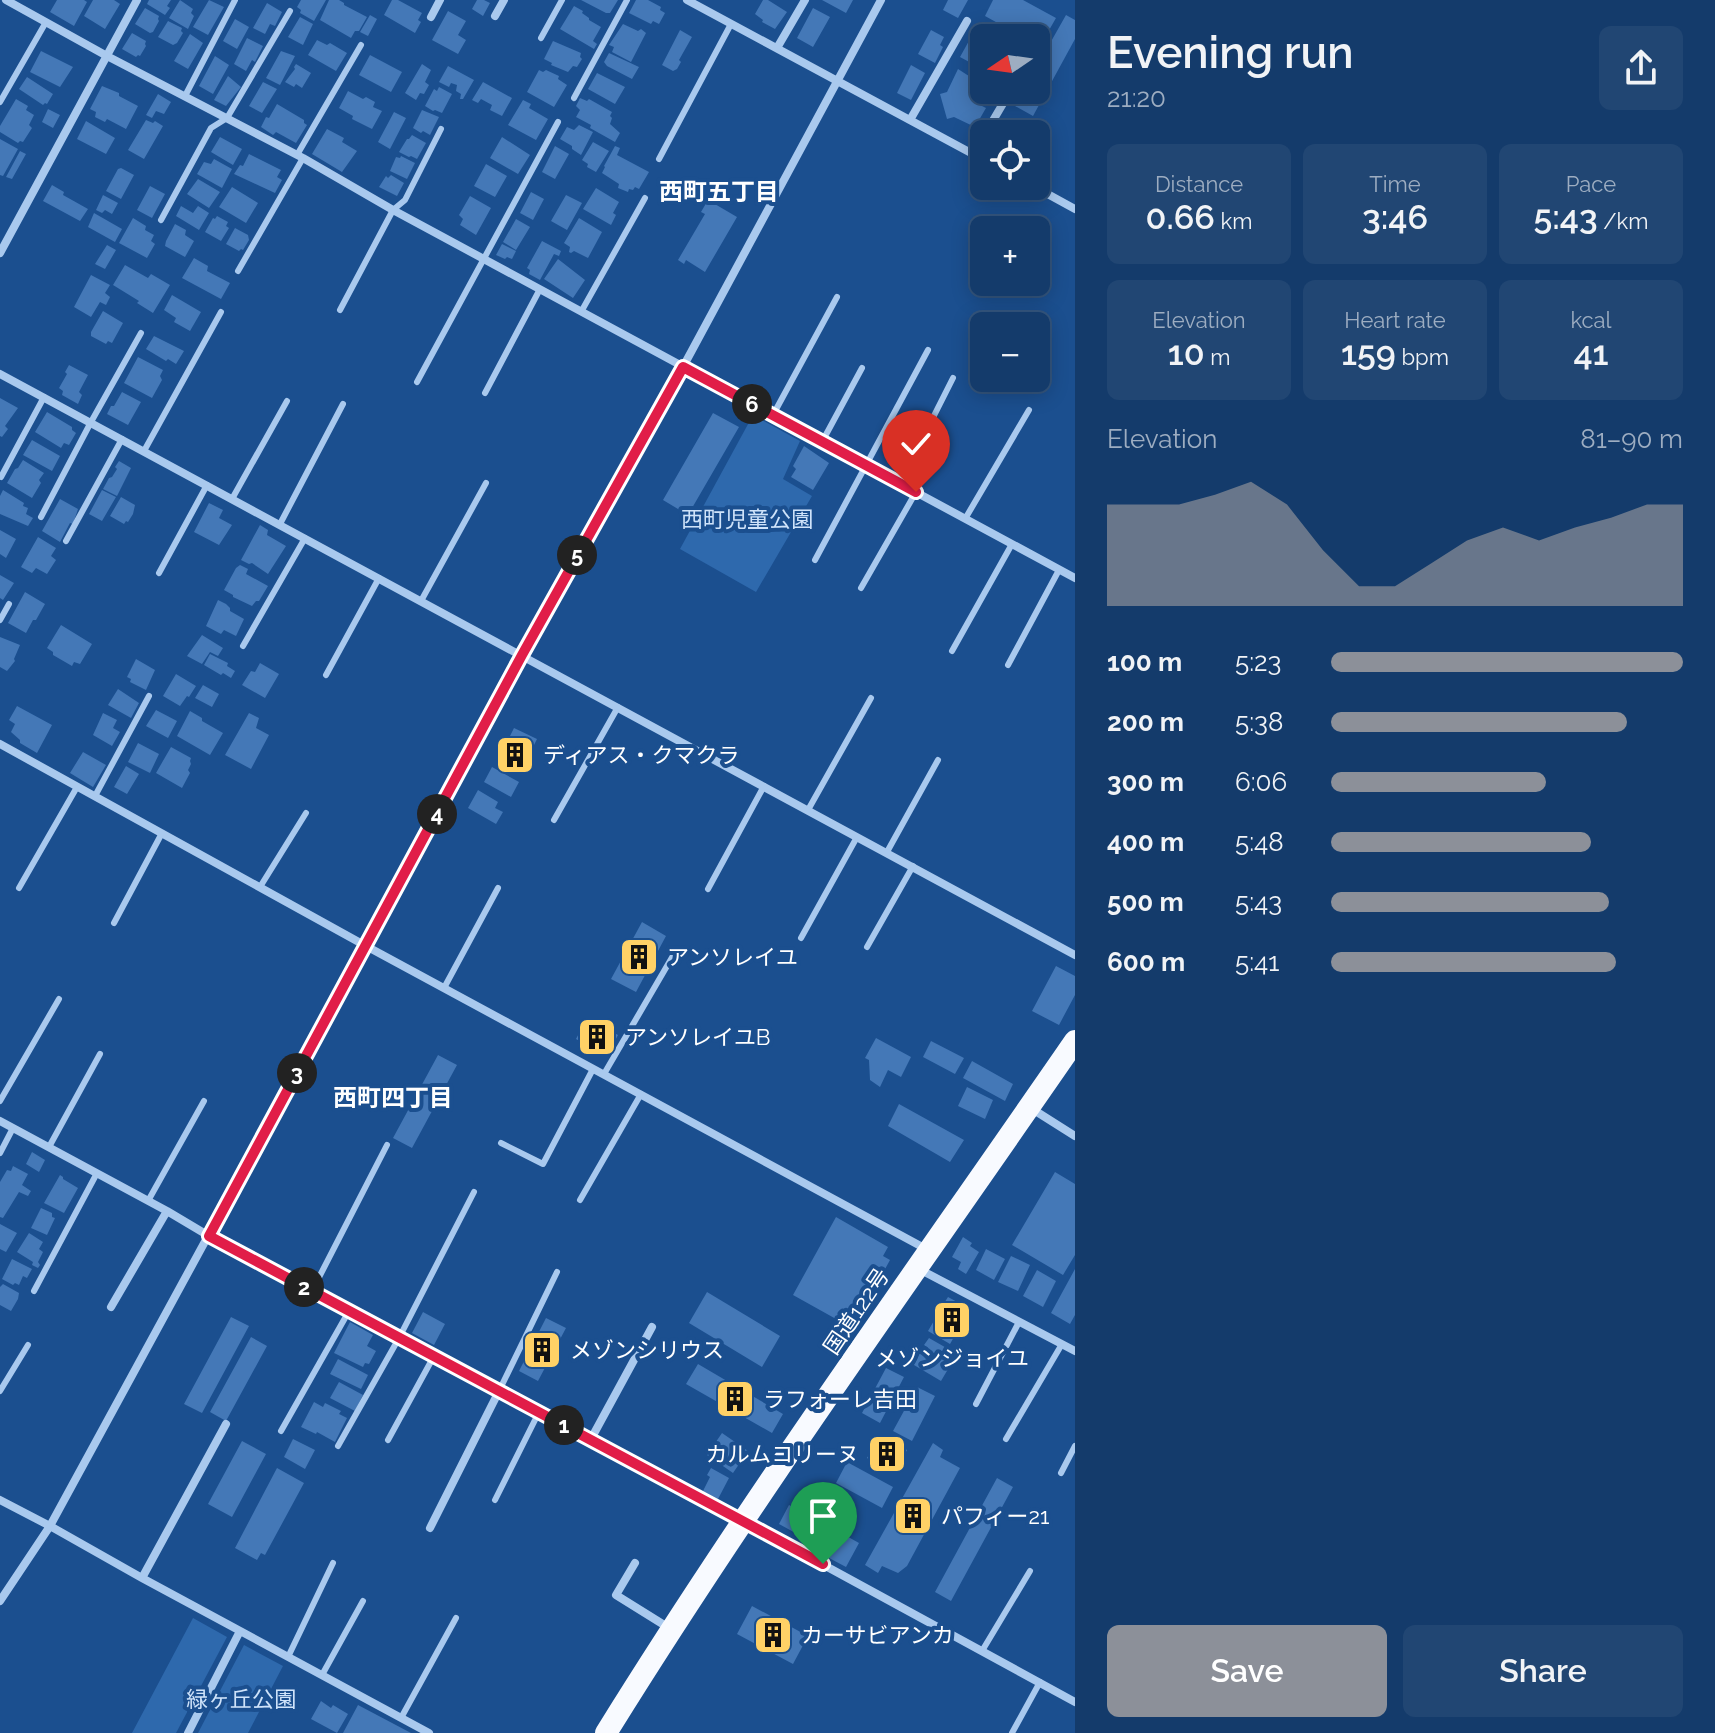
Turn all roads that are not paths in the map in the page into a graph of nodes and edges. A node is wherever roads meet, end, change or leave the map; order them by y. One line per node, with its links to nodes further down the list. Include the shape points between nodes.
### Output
1 (6, 0): 15 (street)
2 (137, 0): 20 (street)
3 (235, 0): 22 (lane)
4 (440, 0): 13 (street)
5 (504, 0): 12 (street)
6 (562, 0): 17 (lane)
7 (627, 0): 23 (lane)
8 (687, 0): 16 (street)
9 (805, 0): 19 (street)
10 (881, 0): 21 (street)
11 (290, 11): 25 (lane)
12 (495, 16)
13 (431, 17)
14 (967, 21): 26 (street)
15 (46, 22): 20 (street); 24 (lane)
16 (731, 24): 19 (street); 31 (lane)
17 (541, 38)
18 (361, 45): 30 (lane)
19 (777, 48): 21 (street)
20 (107, 56): 22 (street); 37 (street)
21 (838, 81): 26 (street); 47 (street)
22 (185, 96): 25 (street)
23 (574, 98)
24 (0, 102)
25 (227, 118): 30 (street); 36 (lane, via 211,128)
26 (910, 120): 29 (street)
27 (558, 122): 38 (lane)
28 (441, 129): 35 (lane, via 405,200)
29 (970, 152)
30 (300, 156): 35 (street); 39 (lane)
31 (659, 159)
32 (1050, 195): 34 (street)
33 (645, 198): 44 (lane)
34 (1075, 209)
35 (393, 210): 38 (street); 42 (lane)
36 (161, 220)
37 (0, 253)
38 (484, 260): 40 (street); 51 (lane)
39 (238, 271)
40 (540, 289): 44 (street); 52 (lane)
41 (837, 297): 57 (lane)
42 (340, 310)
43 (221, 312): 61 (lane)
44 (581, 312): 47 (street)
45 (141, 333): 58 (lane)
46 (928, 350): 62 (lane)
47 (683, 367): 57 (street); 86 (street)
48 (862, 368): 60 (lane)
49 (0, 374): 53 (street)
50 (953, 378): 65 (lane)
51 (417, 382)
52 (485, 393)
53 (44, 397): 58 (street); 63 (lane)
54 (287, 401): 68 (lane)
55 (343, 404): 71 (lane)
56 (1029, 410): 70 (lane)
57 (773, 415): 60 (street)
58 (91, 422): 59 (street); 69 (lane)
59 (122, 439): 61 (street); 73 (lane)
60 (822, 442): 62 (street)
61 (144, 451): 66 (street)
62 (865, 465): 65 (street); 75 (lane)
63 (1, 477)
64 (486, 483): 81 (lane)
65 (900, 483): 67 (street)
66 (207, 485): 68 (street); 77 (lane)
67 (916, 492): 70 (street); 80 (lane)
68 (232, 499): 71 (street)
69 (41, 517)
70 (965, 519): 74 (street)
71 (280, 524): 72 (street)
72 (305, 538): 78 (street); 84 (lane)
73 (66, 541)
74 (1012, 544): 76 (street); 85 (lane)
75 (815, 560)
76 (1059, 570): 79 (street); 87 (lane)
77 (159, 573)
78 (379, 578): 81 (street); 88 (lane)
79 (1075, 578)
80 (861, 588)
81 (421, 601): 86 (street)
82 (9, 604): 83 (lane)
83 (0, 620)
84 (243, 646)
85 (952, 651)
86 (522, 655): 91 (street); 110 (street)
87 (1008, 665)
88 (326, 675)
89 (149, 696): 96 (lane)
90 (871, 698): 97 (lane)
91 (618, 707): 94 (street); 99 (lane)
92 (0, 744): 95 (street)
93 (938, 760): 102 (lane)
94 (764, 786): 97 (street); 107 (lane)
95 (77, 787): 96 (street); 105 (lane)
96 (95, 796): 100 (street)
97 (808, 810): 101 (street)
98 (306, 813): 104 (lane)
99 (554, 820)
100 (162, 833): 104 (street); 108 (lane)
101 (857, 837): 102 (street); 109 (lane)
102 (887, 852): 103 (street)
103 (913, 866): 111 (lane); 113 (street)
104 (260, 887): 110 (street)
105 (19, 888)
106 (498, 888): 114 (lane)
107 (708, 889)
108 (114, 923)
109 (801, 938)
110 (366, 946): 114 (street); 136 (street)
111 (867, 947)
112 (674, 954): 119 (lane)
113 (1075, 955)
114 (444, 988): 118 (street)
115 (59, 999): 121 (lane)
116 (1075, 1041): 123 (highway, 国道122号)
117 (100, 1054): 129 (lane)
118 (593, 1069): 119 (street); 127 (lane, via 543,1164)
119 (604, 1074): 120 (street)
120 (641, 1094): 133 (lane); 137 (street)
121 (0, 1101)
122 (204, 1101): 134 (lane)
123 (1031, 1105): 126 (street); 137 (highway, 国道122号)
124 (0, 1121): 125 (street)
125 (13, 1128): 129 (street); 130 (lane)
126 (1075, 1136)
127 (501, 1143)
128 (387, 1145): 140 (lane)
129 (49, 1147): 131 (street)
130 (0, 1153)
131 (97, 1173): 134 (street); 139 (lane)
132 (474, 1192): 145 (lane)
133 (580, 1200)
134 (148, 1201): 135 (street)
135 (167, 1211): 136 (street); 141 (street)
136 (209, 1236): 140 (street); 165 (street)
137 (923, 1259): 143 (street); 164 (highway, 国道122号)
138 (557, 1272): 151 (lane)
139 (34, 1291)
140 (312, 1291): 142 (street)
141 (111, 1307)
142 (349, 1311): 145 (street); 155 (lane)
143 (1019, 1322): 146 (street); 152 (lane)
144 (652, 1327): 156 (street)
145 (399, 1338): 149 (street); 159 (lane)
146 (1062, 1344): 148 (street); 157 (lane)
147 (28, 1345): 150 (lane)
148 (1075, 1351)
149 (434, 1356): 151 (street); 158 (lane)
150 (0, 1391)
151 (499, 1391): 153 (street); 166 (street)
152 (976, 1404)
153 (539, 1412): 156 (street); 163 (lane)
154 (226, 1424): 170 (street)
155 (281, 1431)
156 (591, 1439): 164 (street)
157 (1006, 1439)
158 (388, 1440)
159 (338, 1446)
160 (1075, 1446): 161 (lane)
161 (1061, 1473)
162 (0, 1500): 165 (street)
163 (495, 1500)
164 (743, 1521): 174 (highway, 国道122号); 176 (street)
165 (50, 1526): 170 (street); 171 (street)
166 (430, 1528)
167 (333, 1563): 177 (lane)
168 (635, 1563): 174 (street, via 616,1595)
169 (1030, 1571): 176 (lane)
170 (142, 1578): 175 (street)
171 (0, 1601)
172 (363, 1601): 178 (lane)
173 (456, 1618): 181 (lane)
174 (671, 1629): 184 (highway, 国道122号)
175 (240, 1631): 177 (street); 182 (street)
176 (982, 1651): 179 (street)
177 (288, 1657): 178 (street)
178 (322, 1675): 181 (street)
179 (1040, 1682): 180 (street); 185 (lane)
180 (1075, 1702)
181 (401, 1718): 183 (street)
182 (188, 1733)
183 (429, 1733)
184 (606, 1733)
185 (1012, 1733)

